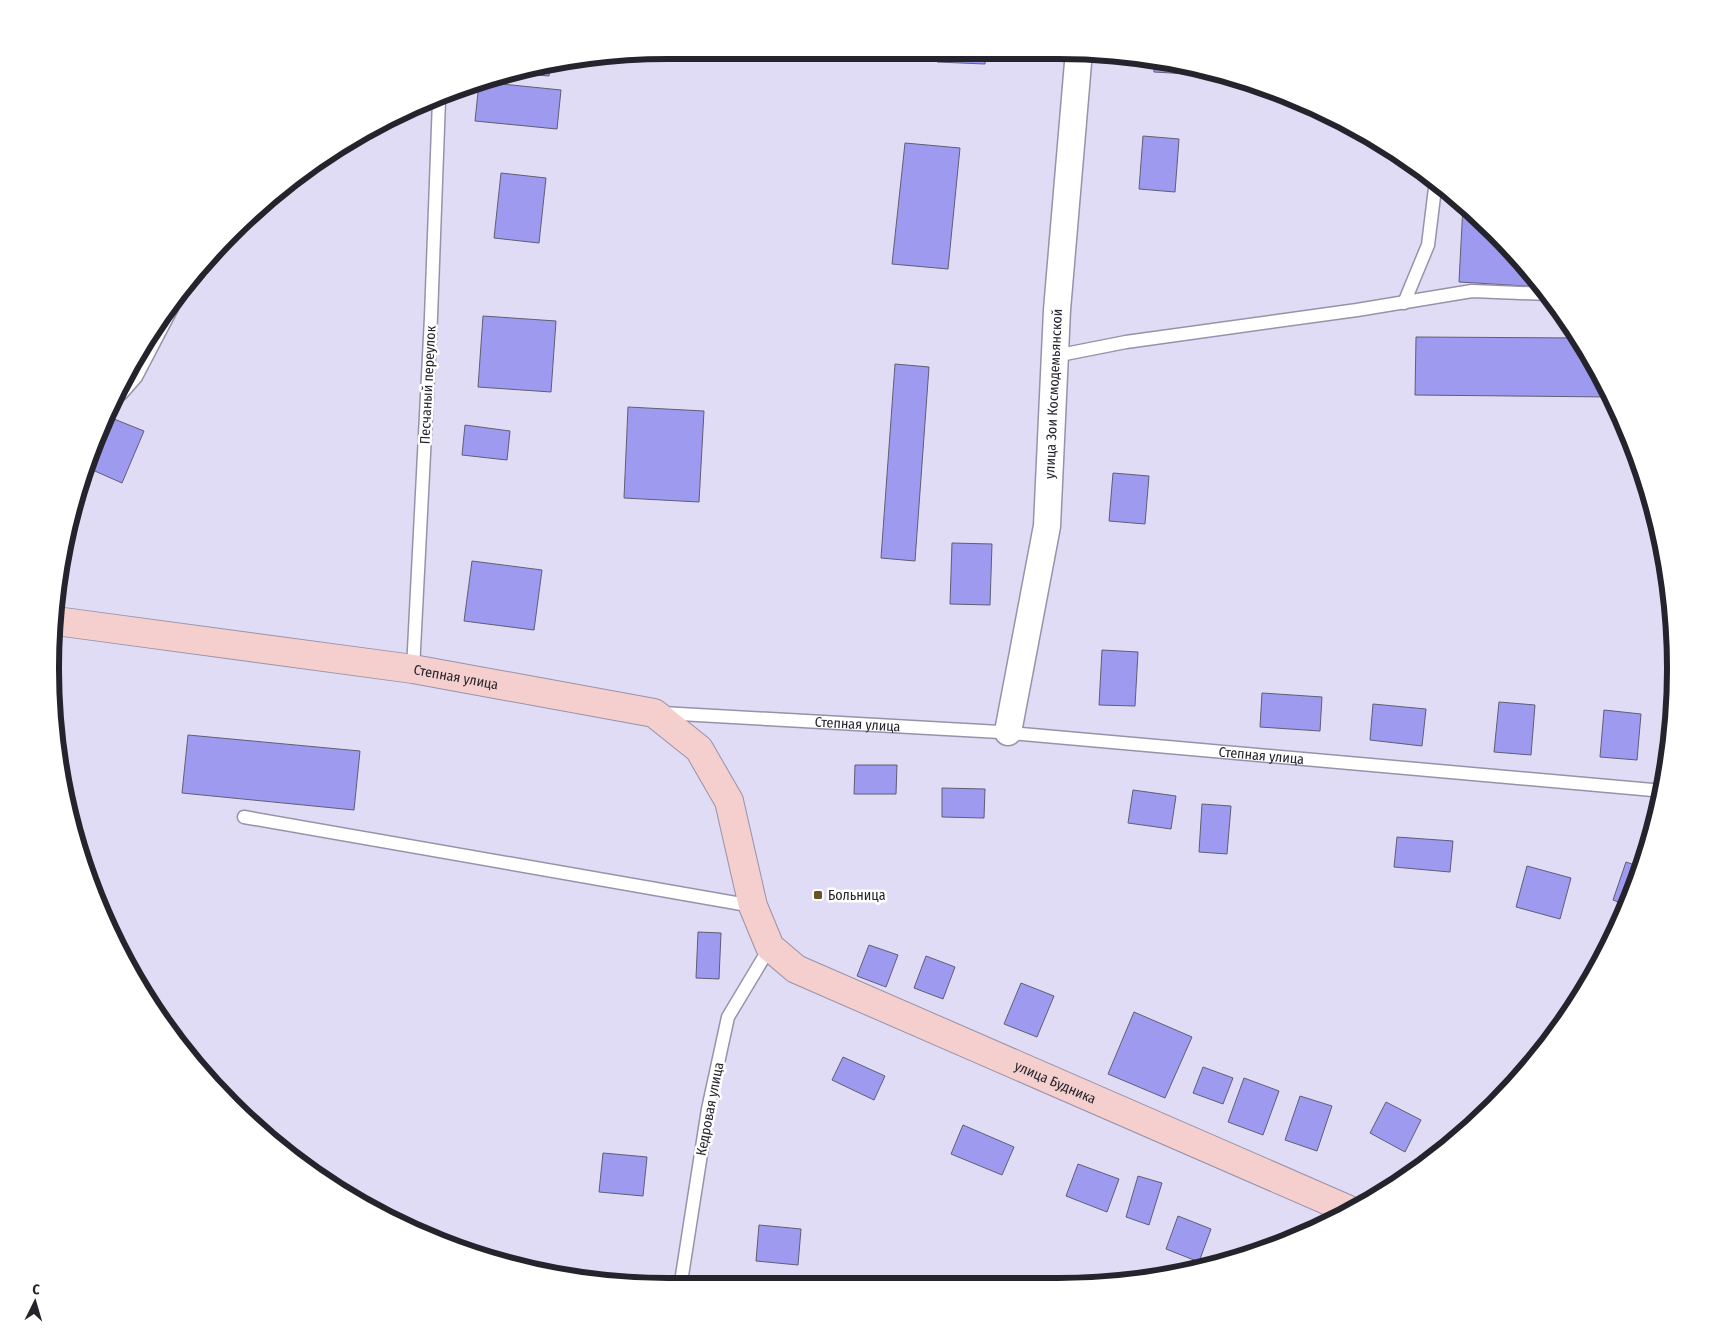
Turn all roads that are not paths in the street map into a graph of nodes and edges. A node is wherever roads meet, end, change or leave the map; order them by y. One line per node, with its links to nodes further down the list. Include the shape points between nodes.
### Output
1 (1078, 60): 7 (street, улица Зои Космодемьянской)
2 (439, 104): 10 (lane, Песчаный переулок)
3 (1435, 190): 5 (lane, via 1428,246)
4 (1538, 294): 5 (lane, via 1472,292)
5 (1404, 302): 7 (lane, via 1126,342)
6 (156, 340): 8 (lane)
7 (1055, 356): 12 (street, улица Зои Космодемьянской, via 1047,526)
8 (129, 386)
9 (61, 622): 10 (street, Степная улица)
10 (413, 669): 11 (street, Степная улица)
11 (654, 713): 12 (lane, Степная улица); 15 (street, via 700,750 729,801)
12 (1008, 732): 13 (lane, Степная улица)
13 (1655, 790)
14 (244, 817): 15 (lane)
15 (754, 906): 16 (street)
16 (770, 947): 17 (street, улица Будника, via 796,969); 18 (lane, Кедровая улица, via 728,1017 708,1109)
17 (1342, 1207)
18 (682, 1278)

